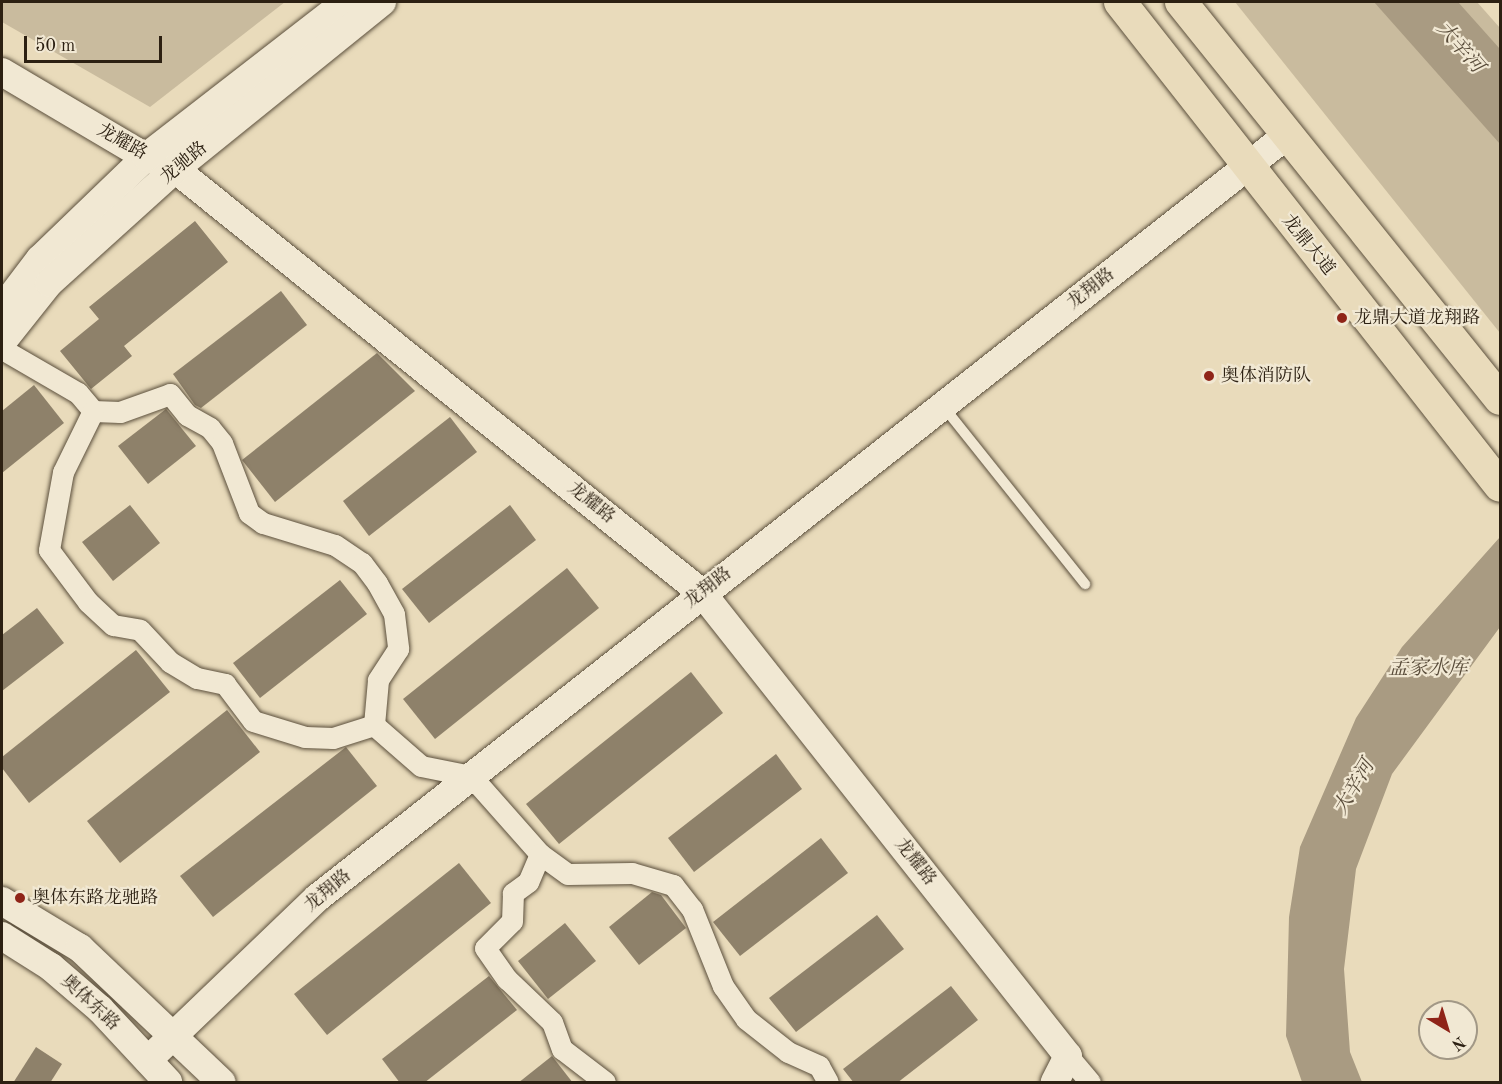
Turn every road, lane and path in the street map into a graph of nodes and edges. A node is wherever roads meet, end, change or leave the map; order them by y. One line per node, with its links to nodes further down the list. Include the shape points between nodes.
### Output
1 (346, 2): 7 (street, 龙驰路)
2 (382, 2): 9 (street, 龙驰路)
3 (1120, 2): 8 (main road, 龙鼎大道)
4 (1181, 2): 6 (main road)
5 (2, 72): 7 (street, 龙耀路)
6 (1286, 136): 8 (street, 龙翔路); 13 (main road)
7 (146, 157): 9 (street, 龙耀路); 10 (street, 龙驰路, via 40,259)
8 (1247, 168): 14 (street, 龙翔路); 16 (main road, 龙鼎大道)
9 (176, 169): 11 (street, 龙驰路, via 50,283); 18 (street, 龙耀路)
10 (2, 309)
11 (2, 342)
12 (2, 349): 15 (street, via 78,393)
13 (1500, 399)
14 (942, 405): 17 (lane); 18 (street, 龙翔路)
15 (93, 411): 19 (street, via 120,412 170,394 187,415 210,428 222,442 249,513 263,523 335,546 362,563 394,614 398,649 378,681); 19 (street, via 63,472 49,549 88,602 113,625 140,630 170,662 198,678 225,684 253,721 305,737 333,738)
16 (1495, 478)
17 (1085, 584)
18 (702, 593): 20 (street, 龙翔路); 25 (street, 龙耀路)
19 (374, 725): 20 (street, via 421,766)
20 (471, 776): 21 (street); 24 (street, 龙翔路, via 317,898)
21 (540, 854): 29 (street, via 528,882 513,893 512,921 485,948 507,979 552,1022 562,1049); 30 (street, via 568,874 632,873 673,885 692,909 723,986 746,1019 788,1052 819,1066)
22 (2, 901): 24 (street, via 80,948)
23 (2, 936): 26 (street, 奥体东路, via 76,988)
24 (174, 1034): 26 (street, 龙翔路); 28 (street)
25 (1068, 1056): 31 (street); 32 (street)
26 (148, 1060): 27 (street, 奥体东路)
27 (168, 1083)
28 (221, 1083)
29 (605, 1083)
30 (828, 1083)
31 (1055, 1083)
32 (1090, 1083)

